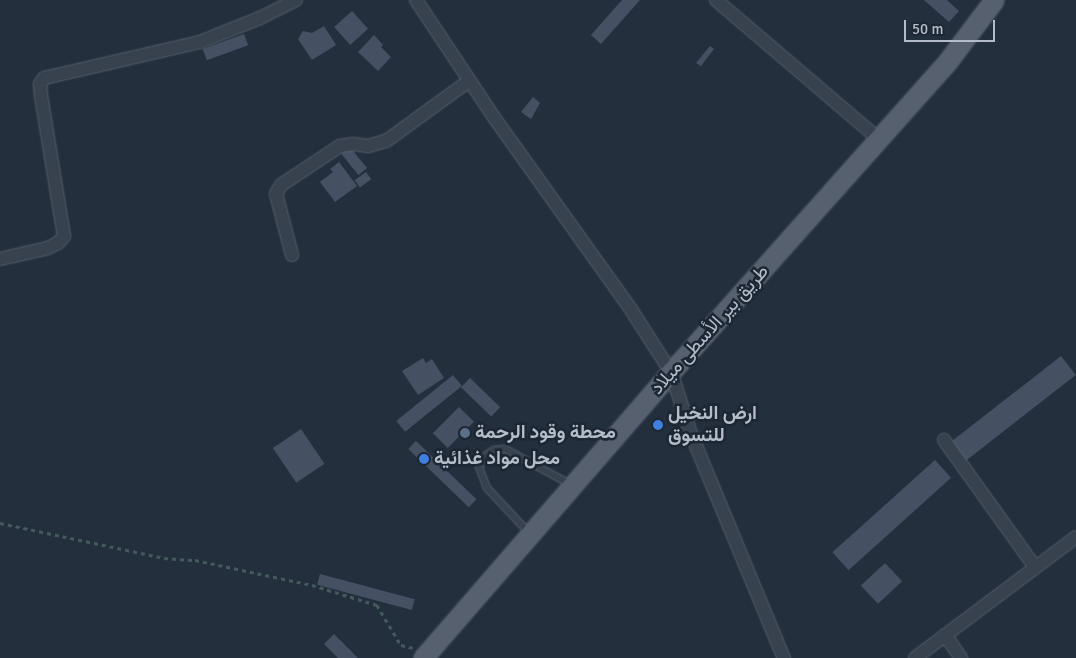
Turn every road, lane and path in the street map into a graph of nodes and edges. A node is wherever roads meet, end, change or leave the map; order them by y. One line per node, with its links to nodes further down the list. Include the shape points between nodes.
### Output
1 (296, 0): 8 (street, via 200,42 44,78 40,84 40,96 64,236 58,244 48,248)
2 (416, 0): 5 (street)
3 (716, 0): 6 (street)
4 (994, 0): 6 (main road, طريق بير الأسطى ميلاد, via 948,61)
5 (470, 81): 7 (street, via 386,141 368,146 340,146 281,185 276,194); 9 (street, via 630,308)
6 (879, 139): 9 (main road, طريق بير الأسطى ميلاد)
7 (292, 255)
8 (0, 259)
9 (671, 372): 11 (main road, طريق بير الأسطى ميلاد); 18 (street, via 691,434)
10 (944, 440): 15 (street)
11 (573, 486): 13 (main road, طريق بير الأسطى ميلاد); 13 (lane, via 505,449 494,450 485,456 479,467 486,488)
12 (0, 522): 17 (path, via 164,558 195,560 312,585 377,605 401,645)
13 (530, 535): 17 (main road, طريق بير الأسطى ميلاد)
14 (1076, 537): 15 (street)
15 (1036, 567): 16 (street)
16 (945, 635): 19 (street); 20 (street)
17 (426, 655)
18 (784, 658)
19 (915, 658)
20 (961, 658)

